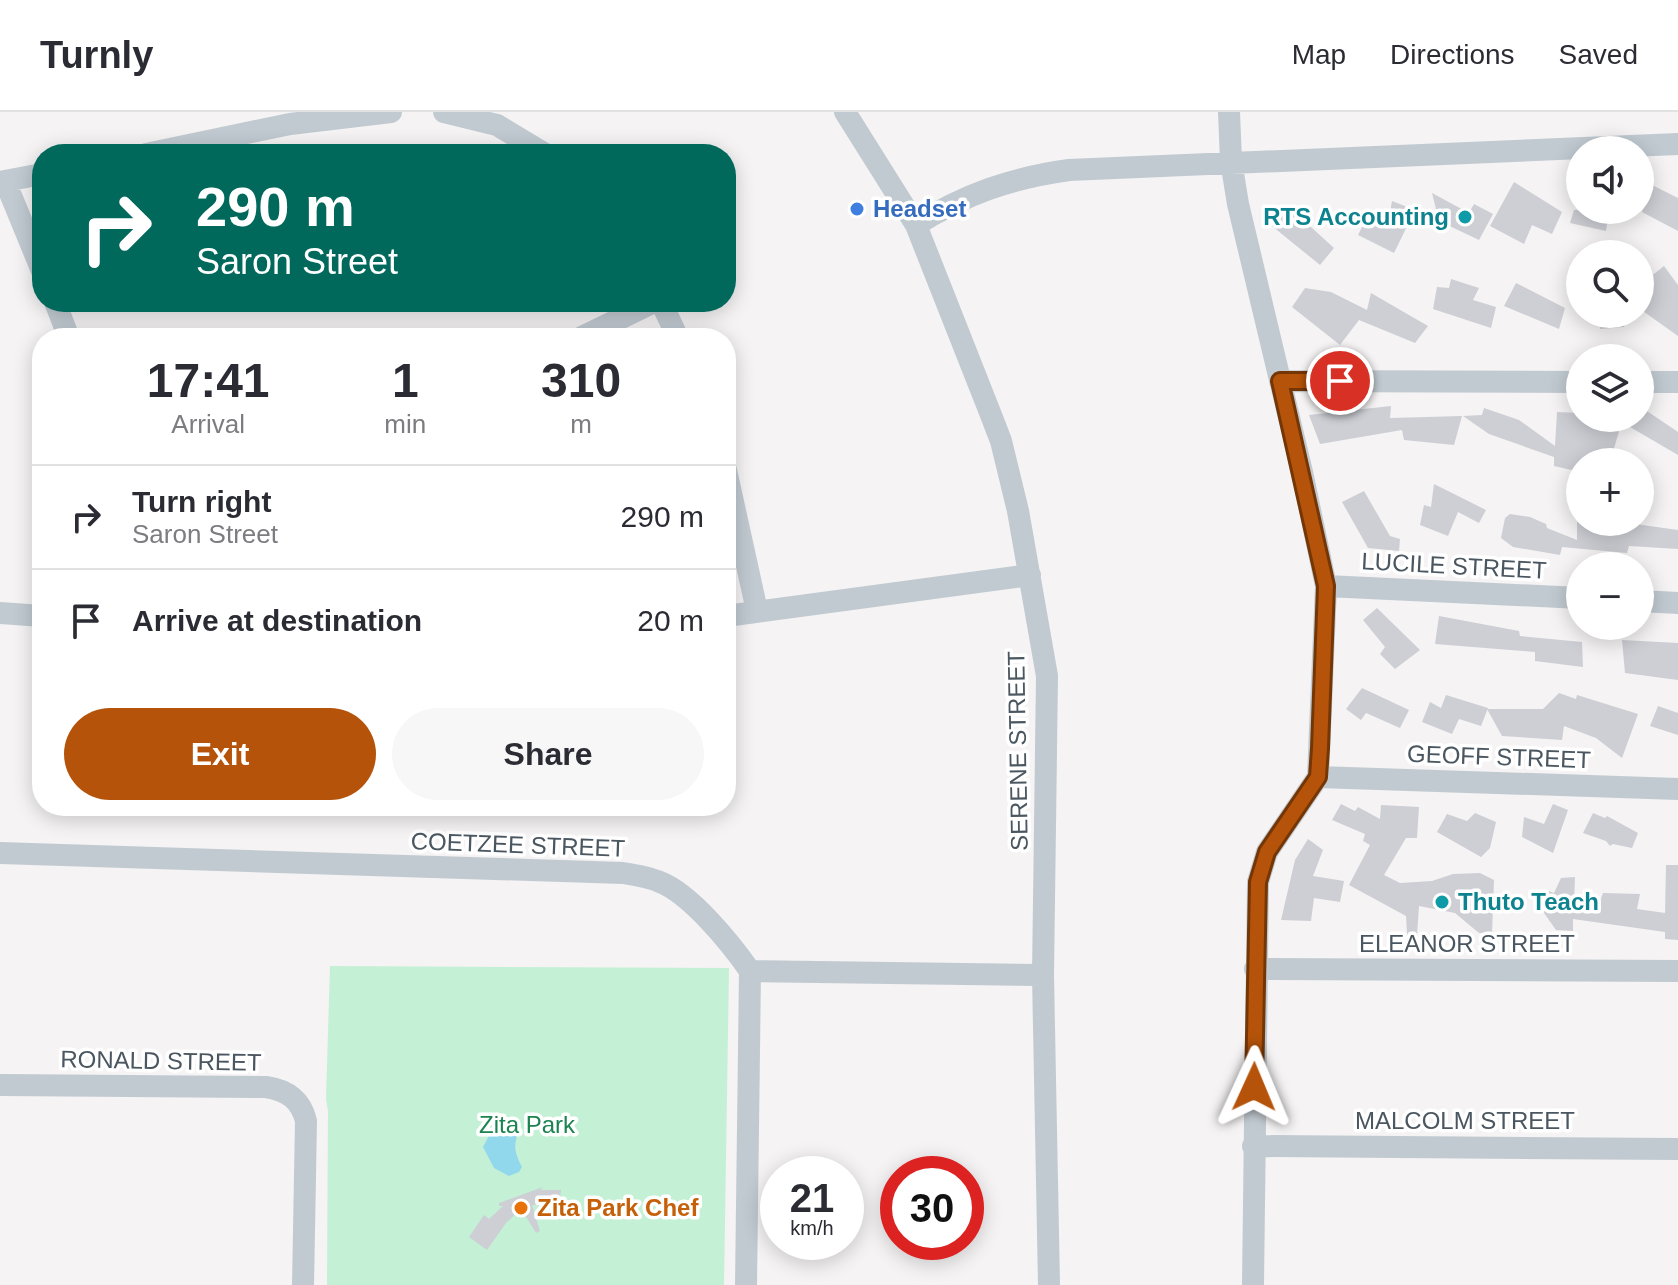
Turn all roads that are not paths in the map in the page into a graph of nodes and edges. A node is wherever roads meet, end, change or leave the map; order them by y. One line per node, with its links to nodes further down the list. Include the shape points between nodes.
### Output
1 (391, 112): 5 (street)
2 (444, 112): 7 (street, via 497,125)
3 (845, 112): 12 (street, SERENE STREET)
4 (1229, 112): 9 (street)
5 (289, 118): 6 (street)
6 (186, 144)
7 (528, 144)
8 (1678, 144): 9 (street)
9 (1231, 161): 12 (street, via 1036,174 951,203); 16 (street)
10 (32, 176): 11 (street)
11 (2, 182): 13 (street)
12 (916, 225): 21 (street, SERENE STREET, via 1001,441)
13 (32, 249)
14 (633, 312): 15 (street)
15 (601, 328)
16 (1280, 381): 17 (street); 22 (street)
17 (1566, 382)
18 (1654, 382): 19 (street)
19 (1678, 382)
20 (736, 515): 26 (street)
21 (1030, 575): 26 (street); 36 (street, SERENE STREET, via 1048,700)
22 (1326, 586): 23 (street, LUCILE STREET); 30 (street)
23 (1566, 597)
24 (1654, 602): 25 (street)
25 (1678, 603)
26 (757, 611): 28 (street)
27 (0, 613): 29 (street)
28 (736, 614)
29 (32, 615)
30 (1318, 777): 31 (street, GEOFF STREET); 33 (street, via 1267,852 1260,872)
31 (1678, 789)
32 (0, 853): 34 (street, COETZEE STREET, via 623,873 675,890 727,939)
33 (1255, 969): 35 (street, ELEANOR STREET); 38 (street)
34 (750, 971): 36 (street); 41 (street)
35 (1678, 971)
36 (1043, 975): 42 (street, SERENE STREET)
37 (0, 1085): 40 (street, RONALD STREET, via 266,1087 294,1098 306,1121)
38 (1253, 1146): 39 (street, MALCOLM STREET); 43 (street)
39 (1678, 1149)
40 (303, 1285)
41 (746, 1285)
42 (1049, 1285)
43 (1253, 1285)

